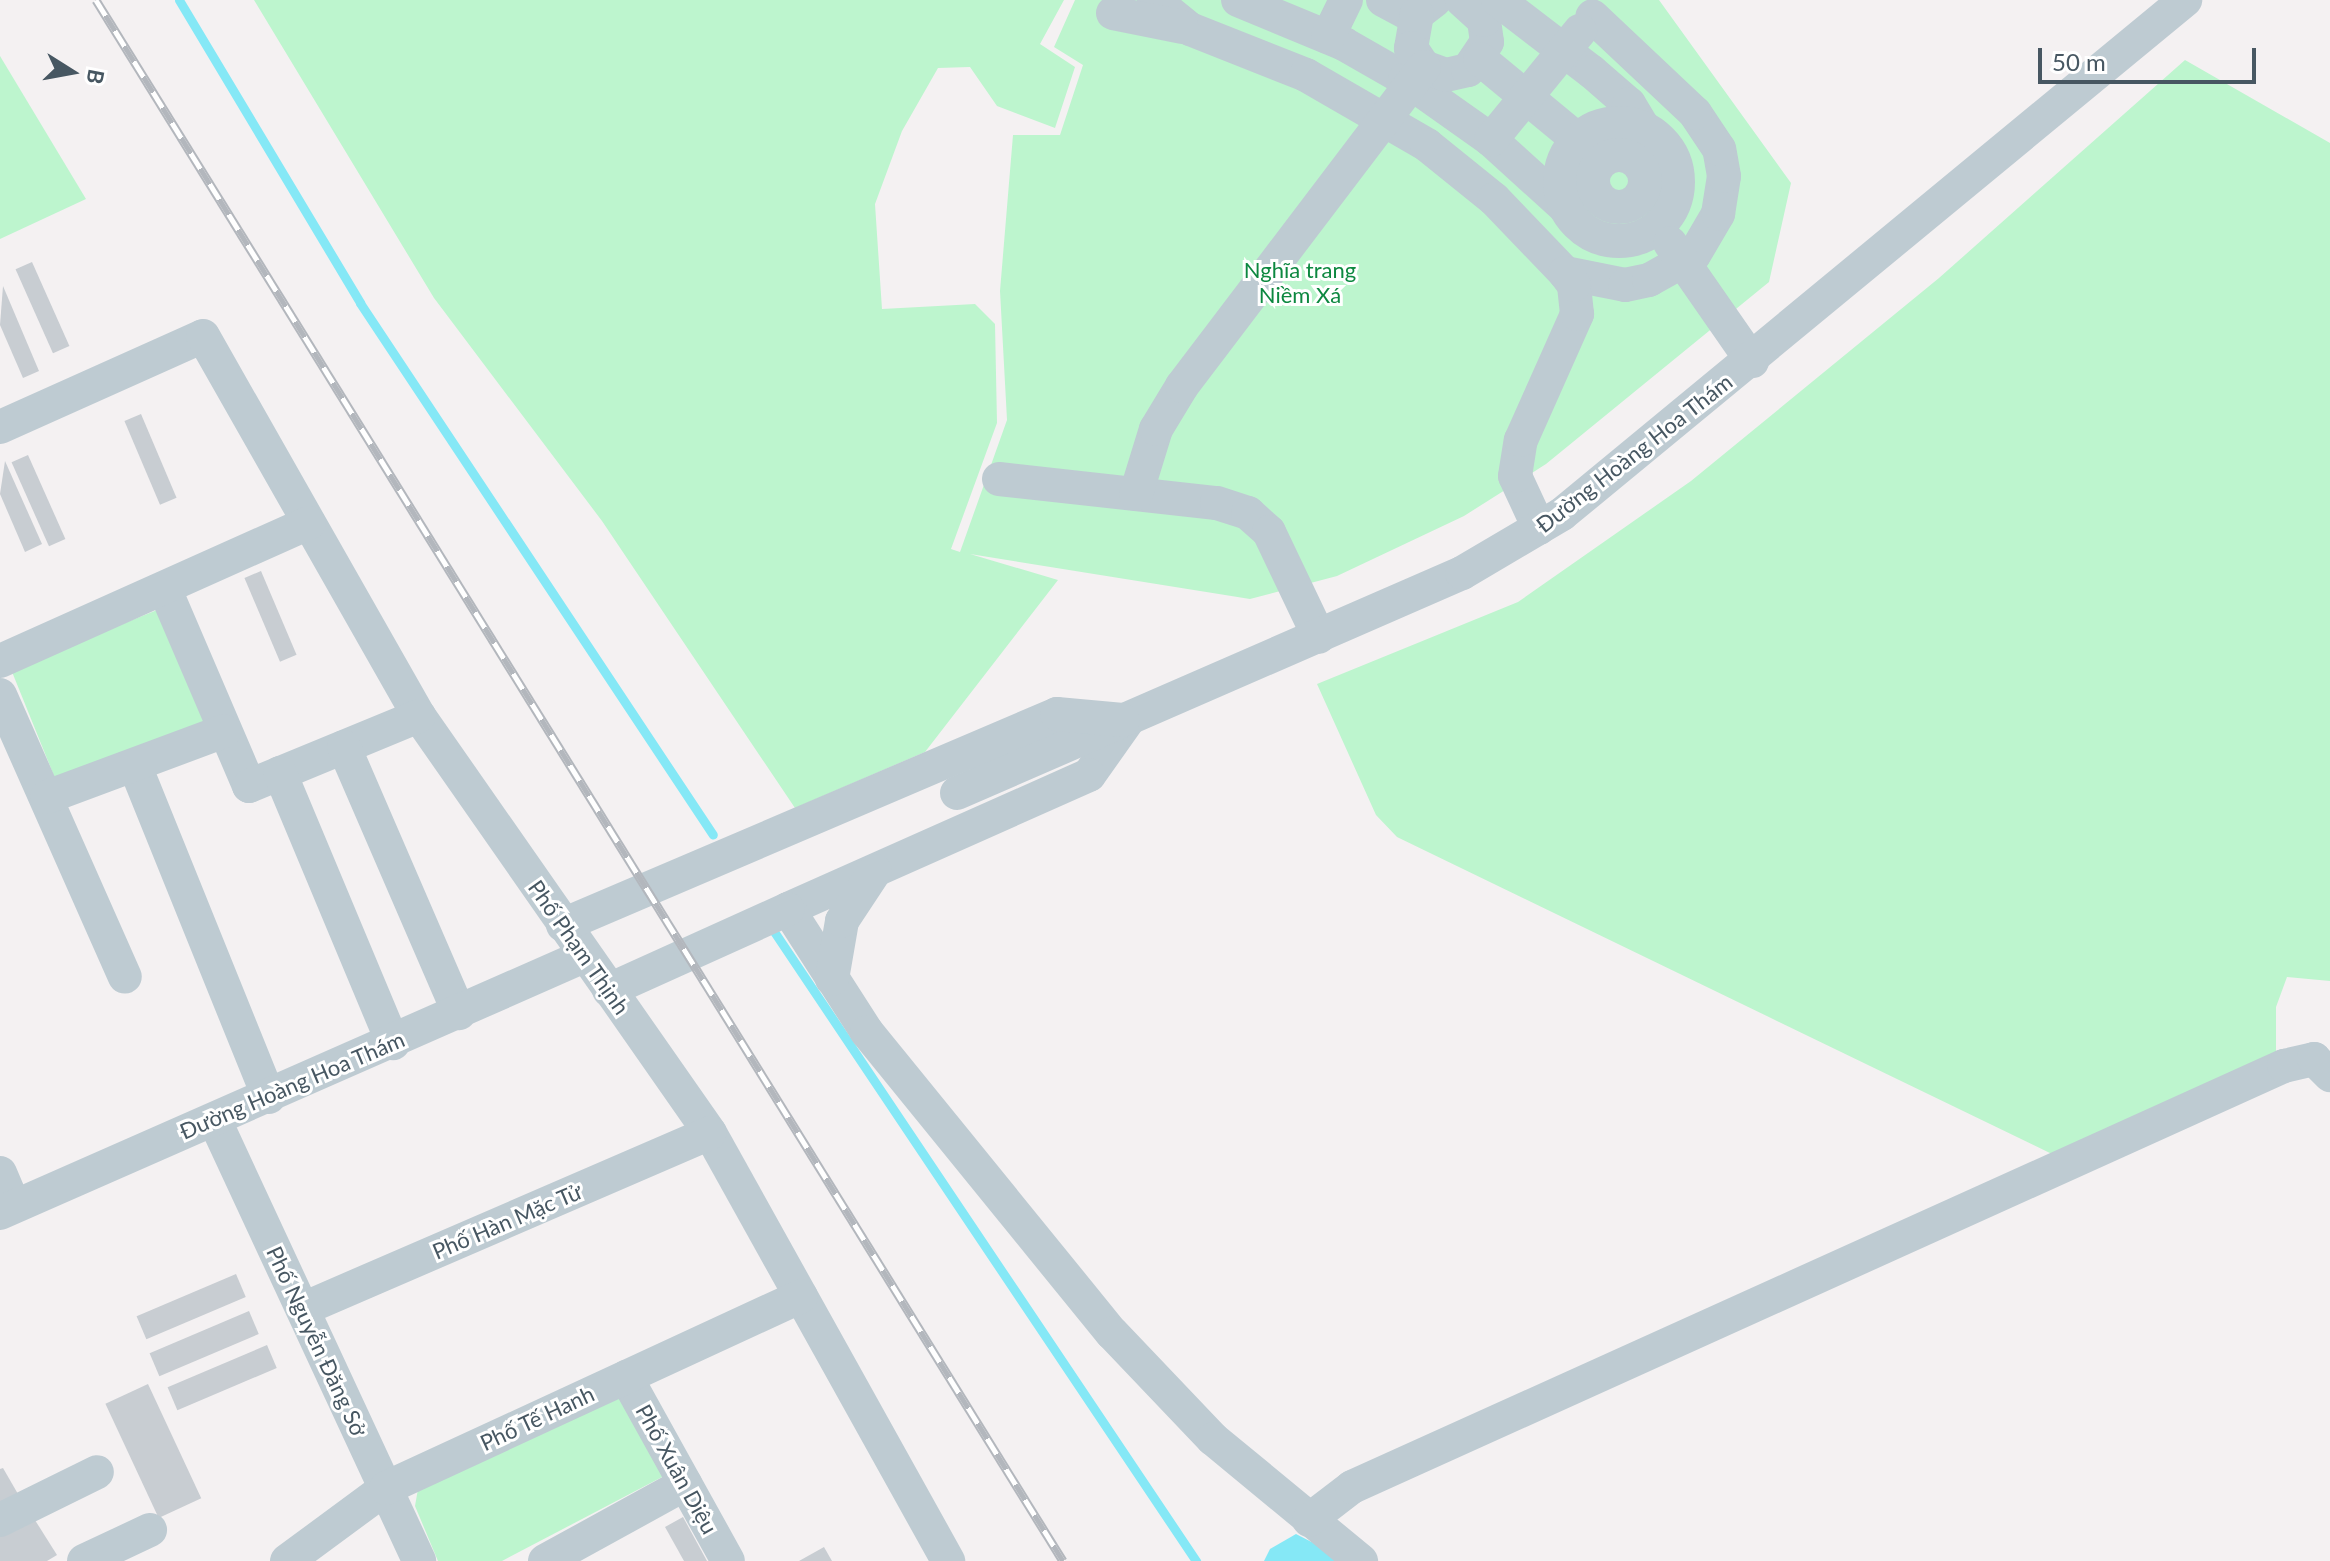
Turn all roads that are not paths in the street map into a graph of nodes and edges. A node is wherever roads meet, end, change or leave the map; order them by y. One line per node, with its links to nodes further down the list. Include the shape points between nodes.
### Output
1 (1154, 0): 12 (street)
2 (1218, 0): 12 (street)
3 (1238, 0): 13 (street)
4 (1346, 0): 13 (street)
5 (1383, 0): 10 (street)
6 (1462, 0): 15 (street, via 1484,20 1487,42)
7 (1498, 0): 14 (street)
8 (2185, 0): 30 (street, Đường Hoàng Hoa Thám)
9 (1599, 8): 14 (street); 18 (street)
10 (1425, 9): 16 (street, via 1411,48)
11 (1113, 13): 12 (street)
12 (1199, 32): 19 (street, via 1306,75)
13 (1328, 37): 16 (street)
14 (1565, 49): 17 (street); 20 (street, via 1629,104)
15 (1480, 59): 16 (street, via 1457,74); 17 (street)
16 (1418, 75): 19 (street); 21 (street)
17 (1527, 96): 21 (street); 22 (street)
18 (1707, 103): 20 (street); 28 (street, via 1719,149 1723,197 1706,240)
19 (1385, 119): 29 (street, via 1494,199); 33 (street, via 1182,386 1156,429)
20 (1637, 138): 22 (street, via 1592,129); 23 (street, via 1636,162); 23 (street, via 1676,167); 24 (street)
21 (1491, 140): 24 (street)
22 (1578, 140): 24 (street)
23 (1661, 184): 25 (street); 26 (street)
24 (1573, 189): 25 (street); 27 (street, via 1586,231)
25 (1618, 207): 27 (street)
26 (1657, 227): 27 (street); 28 (street)
27 (1616, 241)
28 (1683, 262): 29 (street, via 1625,285); 30 (street)
29 (1565, 273): 35 (street, via 1574,285 1577,314 1521,440 1515,476)
30 (1752, 361): 35 (street, Đường Hoàng Hoa Thám)
31 (0, 427): 34 (street, Phố Phạm Thịnh, via 203,336)
32 (999, 479): 33 (street)
33 (1136, 494): 37 (street, via 1217,503 1248,513 1269,532)
34 (309, 523): 36 (street); 40 (street, Phố Phạm Thịnh)
35 (1539, 528): 37 (street, Đường Hoàng Hoa Thám, via 1462,573)
36 (166, 592): 38 (street); 42 (street)
37 (1319, 637): 41 (street, Đường Hoàng Hoa Thám)
38 (0, 661)
39 (0, 695): 47 (street)
40 (419, 716): 43 (street); 50 (street, Phố Phạm Thịnh)
41 (1128, 720): 46 (street, Đường Hoàng Hoa Thám); 48 (street, via 1089,775); 50 (street, via 1057,714)
42 (224, 731): 44 (street); 45 (street, via 249,786)
43 (344, 747): 45 (street); 55 (street)
44 (135, 766): 47 (street); 58 (street)
45 (280, 773): 56 (street)
46 (957, 793)
47 (47, 797): 52 (street)
48 (875, 871): 49 (street); 53 (street, via 842,921)
49 (788, 909): 53 (street); 54 (street)
50 (563, 925): 51 (street, Phố Phạm Thịnh)
51 (584, 956): 54 (street, Phố Phạm Thịnh); 55 (street, Đường Hoàng Hoa Thám)
52 (125, 977)
53 (832, 979): 70 (street, via 986,1184 1112,1333 1213,1439)
54 (609, 990): 60 (street, Phố Phạm Thịnh)
55 (459, 1013): 56 (street, Đường Hoàng Hoa Thám)
56 (393, 1043): 58 (street, Đường Hoàng Hoa Thám)
57 (2330, 1075): 70 (street, via 2314,1059 2284,1066 1352,1487)
58 (269, 1097): 59 (street, Đường Hoàng Hoa Thám)
59 (215, 1121): 62 (street, Đường Hoàng Hoa Thám); 64 (street, Phố Nguyễn Đăng Sở)
60 (710, 1133): 63 (street, Phố Phạm Thịnh); 64 (street, Phố Hàn Mặc Tử)
61 (0, 1173): 62 (street)
62 (7, 1210)
63 (801, 1296): 65 (street, Phố Tế Hanh); 77 (street, Phố Phạm Thịnh)
64 (303, 1309): 68 (street, Phố Nguyễn Đăng Sở)
65 (626, 1377): 67 (street, Phố Xuân Diệu); 68 (street, Phố Tế Hanh)
66 (97, 1472): 69 (street)
67 (685, 1484): 75 (street); 76 (street, Phố Xuân Diệu)
68 (386, 1488): 73 (street, Phố Tế Hanh); 74 (street, Phố Nguyễn Đăng Sở)
69 (0, 1520)
70 (1309, 1520): 78 (street)
71 (150, 1530): 72 (street)
72 (84, 1561)
73 (287, 1561)
74 (419, 1561)
75 (545, 1561)
76 (728, 1561)
77 (948, 1561)
78 (1361, 1561)

